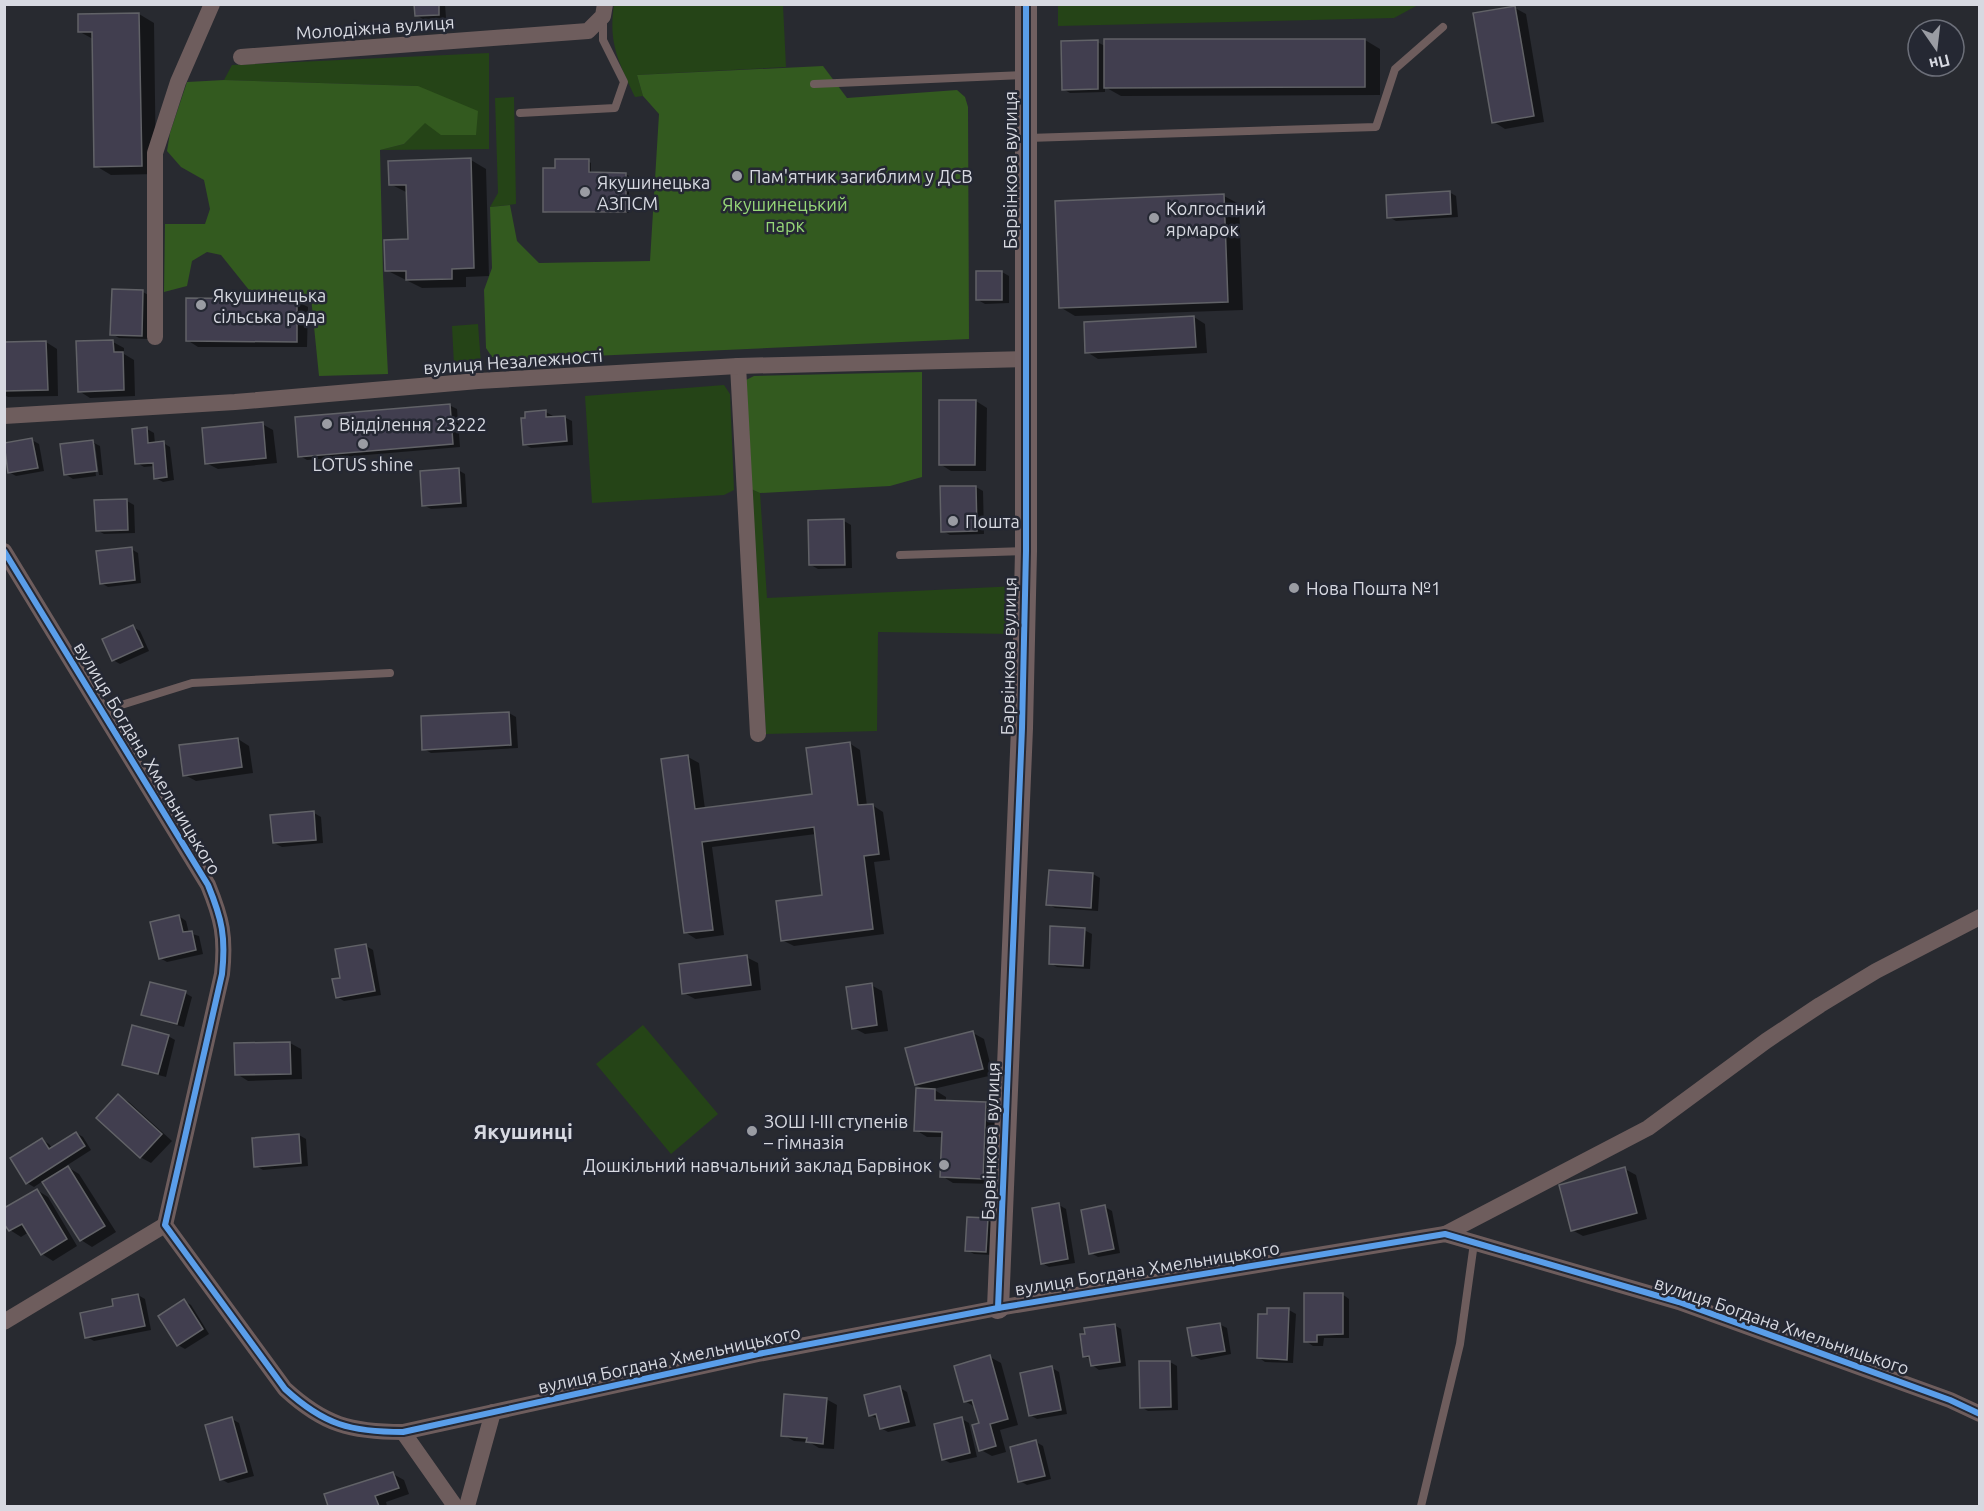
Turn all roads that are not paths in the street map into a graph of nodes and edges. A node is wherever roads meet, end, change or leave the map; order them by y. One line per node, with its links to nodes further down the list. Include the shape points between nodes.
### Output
1 (212, 4): 10 (street, via 178,82 155,153)
2 (1026, 4): 6 (street, Барвінкова вулиця)
3 (604, 10): 5 (street, Молодіжна вулиця, via 588,31); 8 (lane, via 603,40 624,82 615,108)
4 (1443, 27): 9 (lane, via 1395,69 1376,128)
5 (241, 57)
6 (1025, 75): 7 (lane); 9 (street, Барвінкова вулиця)
7 (814, 84)
8 (520, 113)
9 (1024, 138): 11 (street, Барвінкова вулиця)
10 (156, 337)
11 (1024, 359): 12 (street, вулиця Незалежності); 15 (street, Барвінкова вулиця)
12 (738, 366): 13 (street, вулиця Незалежності); 19 (street)
13 (4, 416)
14 (4, 550): 18 (street, вулиця Богдана Хмельницького)
15 (1026, 551): 16 (lane); 24 (street, Барвінкова вулиця)
16 (900, 555)
17 (390, 673): 18 (lane, via 192,683)
18 (102, 711): 21 (street, вулиця Богдана Хмельницького, via 208,885 223,928 222,974)
19 (758, 734)
20 (1980, 917): 22 (street, вулиця Богдана Хмельницького, via 1820,1005 1648,1128)
21 (165, 1225): 25 (street); 28 (street, вулиця Богдана Хмельницького, via 285,1389 302,1405 346,1427)
22 (1445, 1234): 23 (street, вулиця Богдана Хмельницького); 24 (street, вулиця Богдана Хмельницького)
23 (1474, 1243): 27 (street, вулиця Богдана Хмельницького, via 1679,1302); 31 (lane, via 1460,1344)
24 (998, 1308): 26 (street, вулиця Богдана Хмельницького, via 758,1354)
25 (4, 1322)
26 (493, 1412): 28 (street, вулиця Богдана Хмельницького); 30 (street)
27 (1980, 1414)
28 (403, 1432): 29 (street)
29 (454, 1506)
30 (467, 1506)
31 (1421, 1506)

